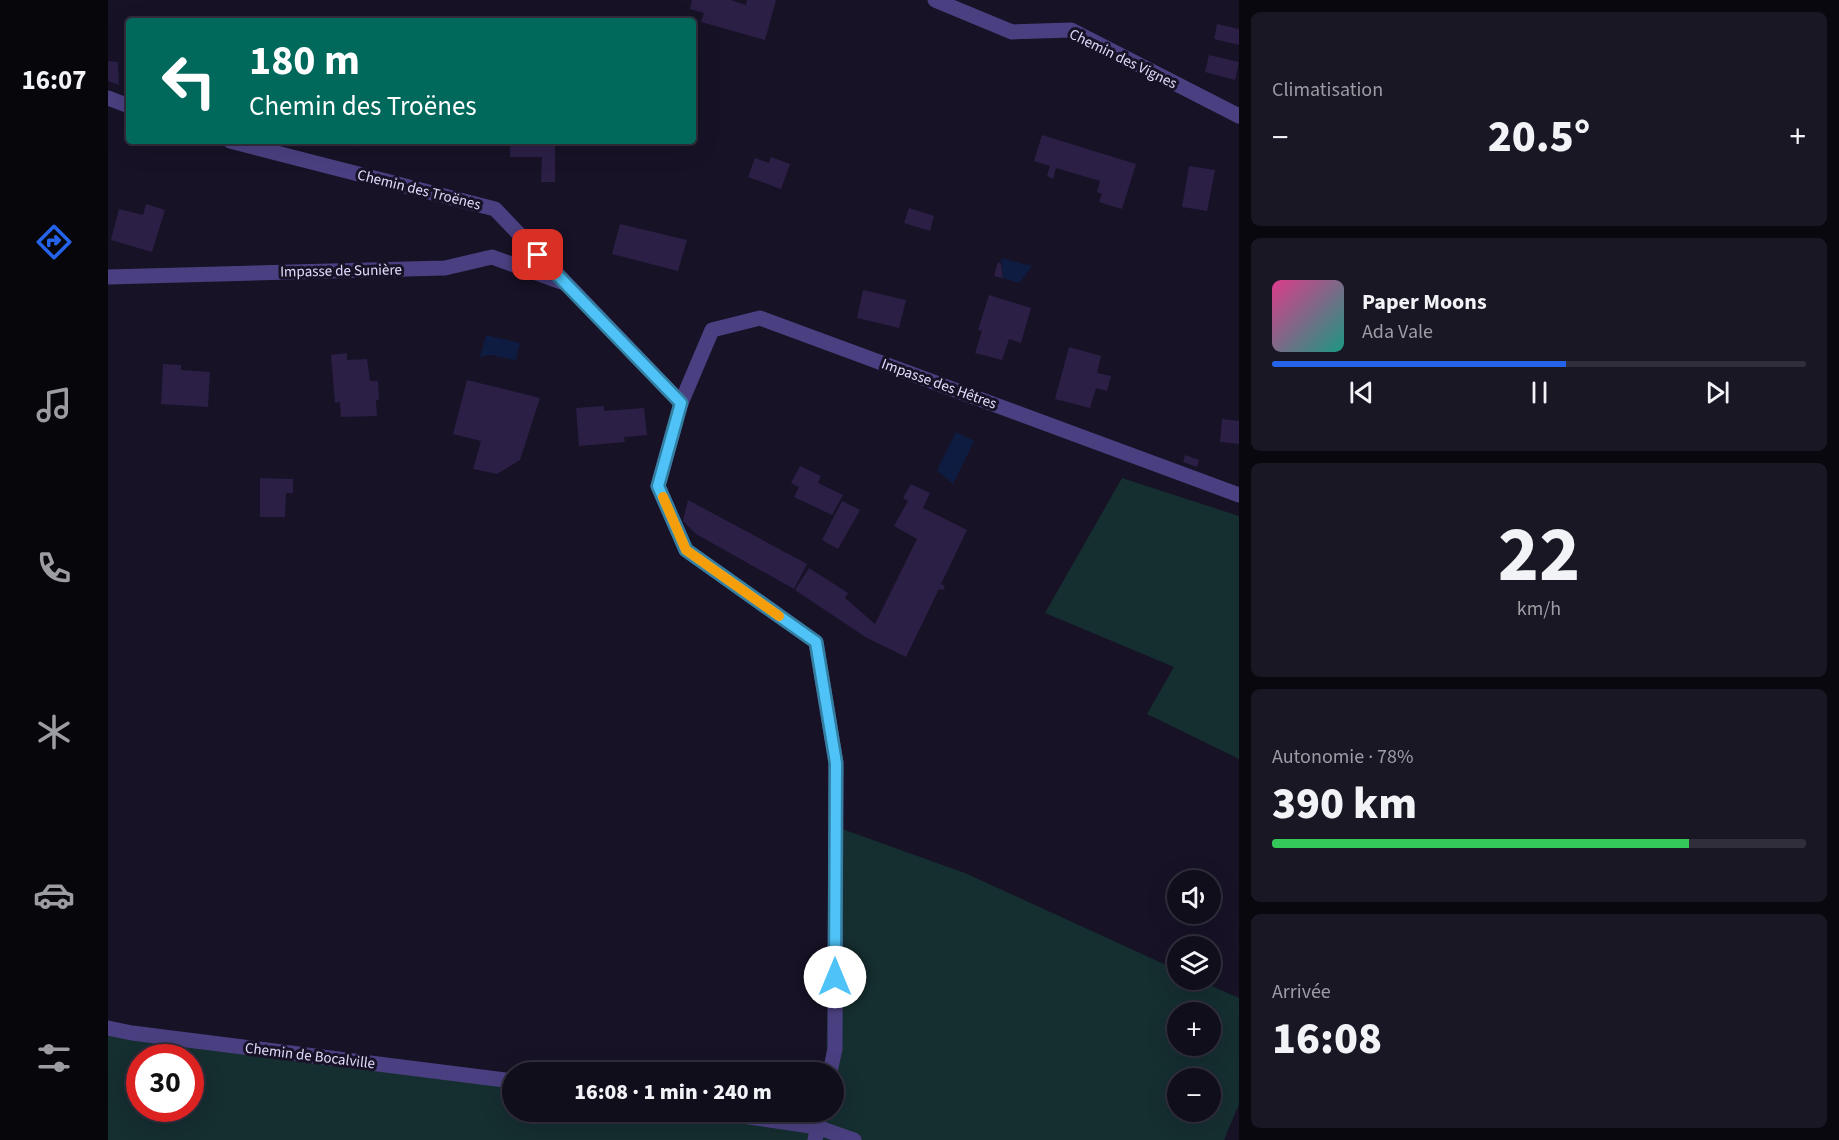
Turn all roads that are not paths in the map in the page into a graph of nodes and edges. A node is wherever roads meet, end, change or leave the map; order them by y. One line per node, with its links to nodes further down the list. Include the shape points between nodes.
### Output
1 (935, 0): 4 (street, Chemin des Vignes, via 1012,32 1071,30)
2 (108, 98): 3 (street)
3 (126, 105)
4 (1239, 116)
5 (242, 144): 7 (street, Chemin des Troënes, via 495,209)
6 (108, 277): 7 (street, Impasse de Sunière, via 445,268 492,257)
7 (567, 285): 8 (street, Chemin des Troënes)
8 (681, 403): 9 (street, Impasse des Hêtres, via 712,330 759,318); 11 (street, via 658,486 686,550 816,642 836,763)
9 (1239, 495)
10 (108, 1028): 12 (street, Chemin de Bocalville)
11 (832, 1062)
12 (502, 1080)
13 (789, 1122): 14 (street)
14 (818, 1126): 15 (street)
15 (854, 1140)

